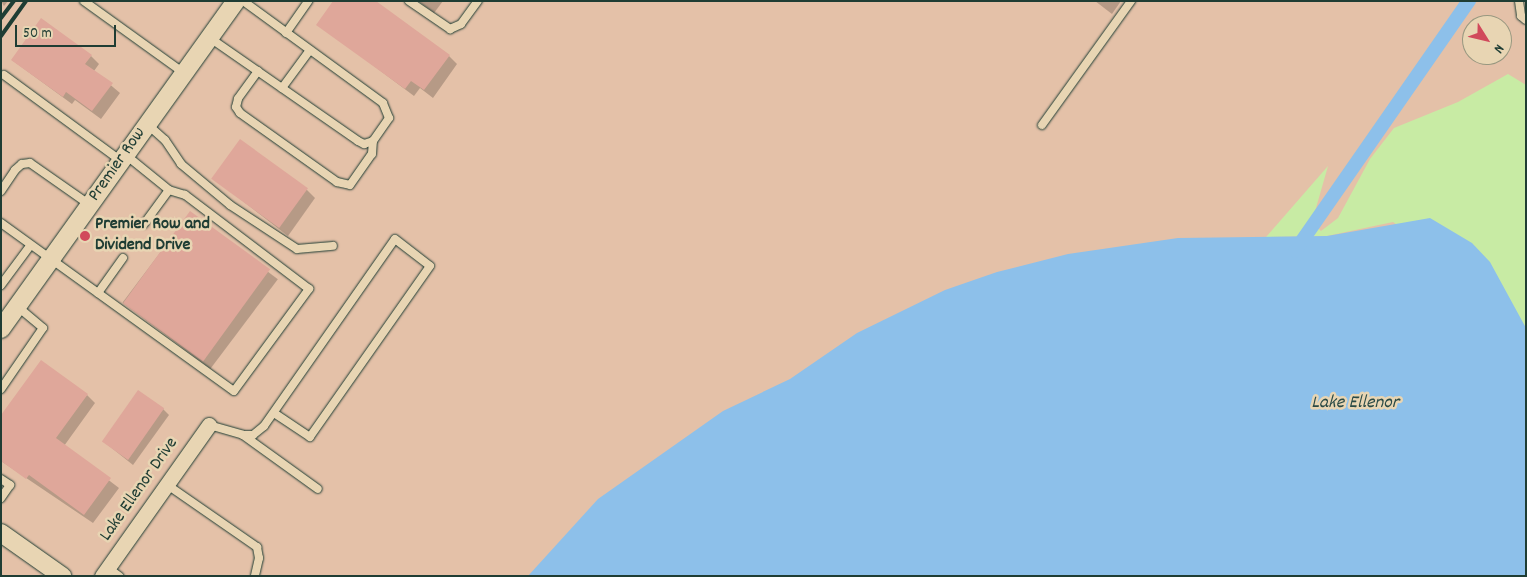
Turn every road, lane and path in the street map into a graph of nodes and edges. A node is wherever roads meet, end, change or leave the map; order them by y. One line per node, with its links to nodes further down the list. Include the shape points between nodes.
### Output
1 (84, 1): 14 (lane)
2 (236, 1): 11 (street, Premier Row)
3 (243, 1): 10 (lane)
4 (308, 1): 10 (lane)
5 (409, 1): 6 (lane, via 450,29 461,24)
6 (478, 1)
7 (1131, 1): 18 (lane)
8 (1519, 1): 9 (lane, via 1521,16)
9 (1526, 20)
10 (286, 33): 12 (lane)
11 (210, 37): 13 (lane); 14 (street, Premier Row)
12 (310, 50): 16 (lane); 19 (lane, via 387,108 389,118)
13 (258, 71): 16 (lane); 19 (lane, via 238,99 236,107 240,113 337,182 350,185 372,154)
14 (184, 73): 17 (street, Premier Row)
15 (4, 75): 20 (lane)
16 (282, 88): 19 (lane, via 358,141 364,144)
17 (147, 124): 20 (street, Premier Row); 27 (lane, via 165,140 181,164 230,205 297,249)
18 (1042, 125)
19 (373, 141)
20 (124, 158): 21 (lane); 23 (street, Premier Row)
21 (169, 190): 25 (lane); 31 (lane, via 185,195 309,289 234,391)
22 (1, 191): 23 (lane, via 15,170 30,163)
23 (90, 205): 29 (street, Premier Row)
24 (1, 223): 26 (lane)
25 (144, 224)
26 (30, 246): 29 (lane); 30 (lane)
27 (333, 246)
28 (123, 258): 31 (lane)
29 (51, 260): 31 (lane); 32 (street, Premier Row)
30 (1, 285)
31 (98, 293)
32 (17, 306): 33 (street, Premier Row); 34 (lane, via 43,328)
33 (1, 329)
34 (1, 389)
35 (274, 413): 35 (lane, via 395,239 430,266 310,437); 37 (lane, via 253,435)
36 (209, 425): 37 (lane); 39 (street, Lake Ellenor Drive)
37 (243, 435): 40 (lane)
38 (1, 479): 41 (lane, via 10,485)
39 (166, 484): 43 (street, Lake Ellenor Drive); 45 (lane, via 257,547 260,558)
40 (318, 489)
41 (1, 498)
42 (1, 533): 44 (street)
43 (110, 573)
44 (62, 576)
45 (254, 576)

